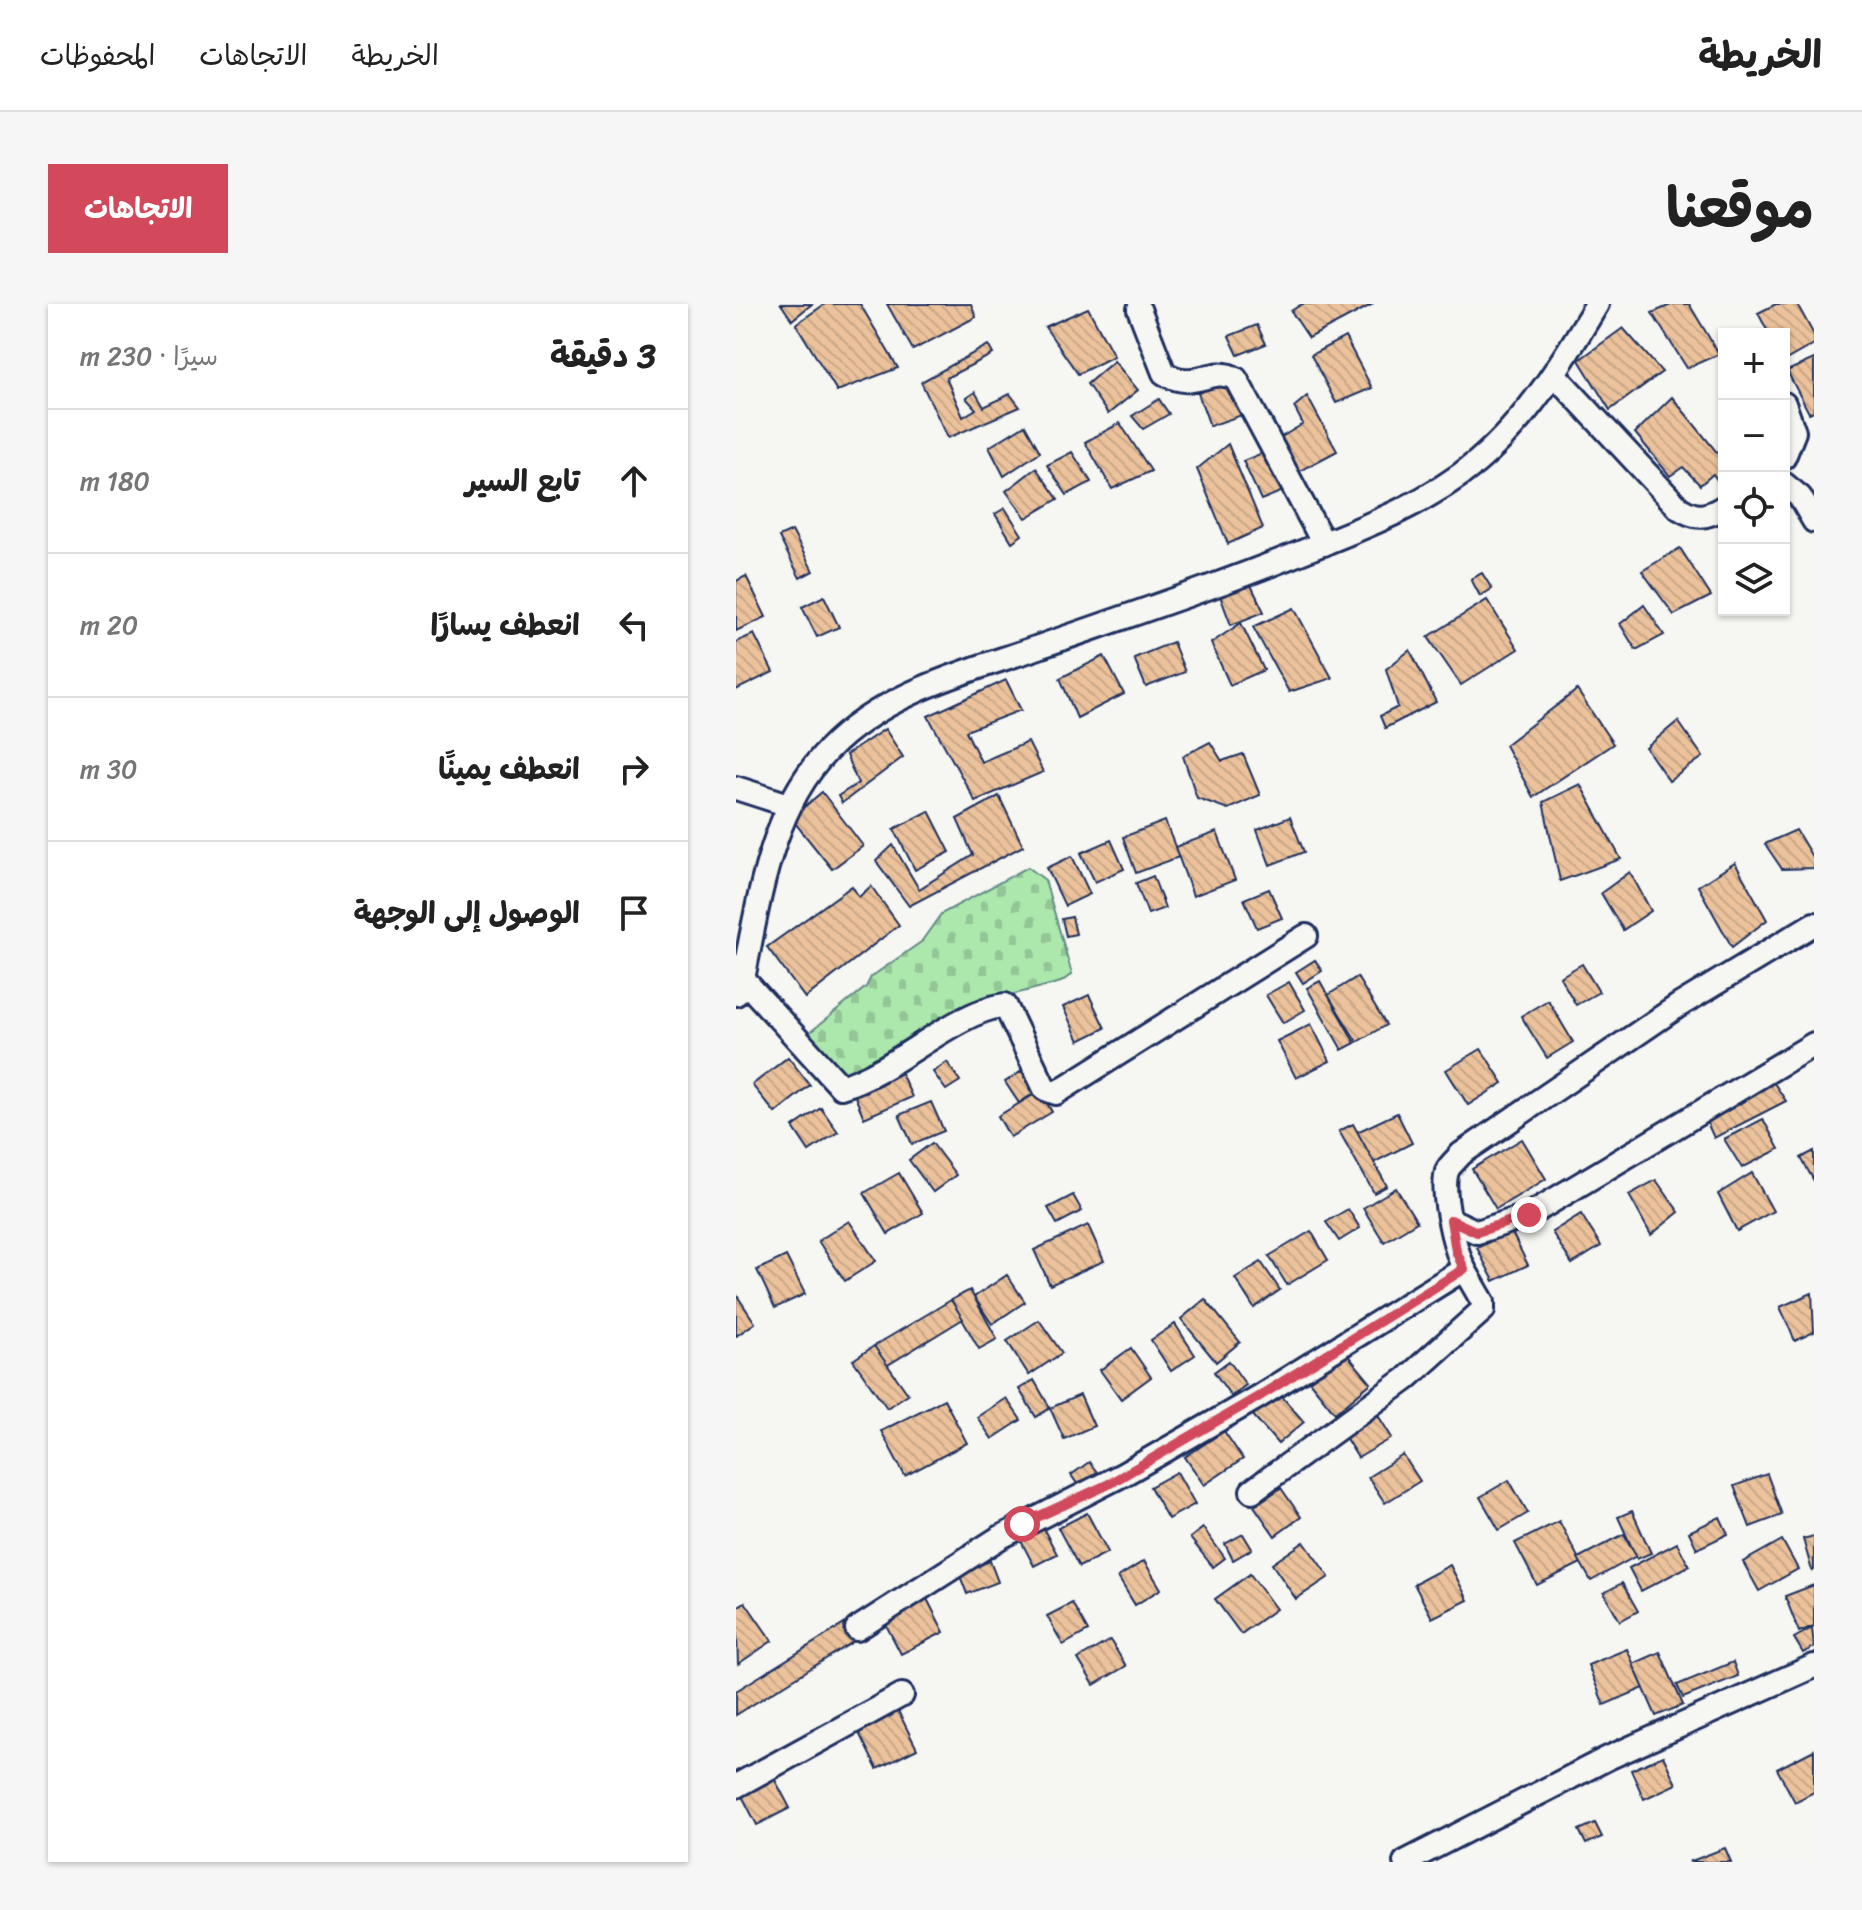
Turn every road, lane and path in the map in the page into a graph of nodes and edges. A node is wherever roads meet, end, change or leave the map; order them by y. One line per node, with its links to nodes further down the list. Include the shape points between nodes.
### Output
1 (1597, 304): 3 (street)
2 (1139, 309): 9 (street, via 1164,373 1192,382 1220,374 1236,379)
3 (1554, 374): 7 (street, via 1679,508 1693,517); 9 (street, via 1477,462 1392,516)
4 (1790, 421): 5 (street)
5 (1790, 442)
6 (1790, 489): 8 (street)
7 (1718, 510)
8 (1814, 521)
9 (1324, 544): 11 (street, via 910,694 828,750)
10 (736, 788): 11 (street)
11 (789, 805): 14 (street, via 767,865)
12 (1814, 924): 16 (street, via 1678,1006 1461,1154 1447,1170)
13 (1306, 936): 14 (street, via 1056,1093 1045,1089 1005,1005 980,1012 868,1079 841,1087)
14 (739, 987)
15 (1814, 1044): 16 (street, via 1529,1215 1477,1232)
16 (1451, 1220): 17 (street)
17 (1464, 1269): 18 (street, via 1483,1310 1406,1379); 19 (street, via 1115,1480 1022,1524)
18 (1252, 1491)
19 (857, 1629)
20 (1814, 1666): 23 (street, via 1608,1758)
21 (902, 1695): 22 (street)
22 (736, 1786)
23 (1405, 1862)

